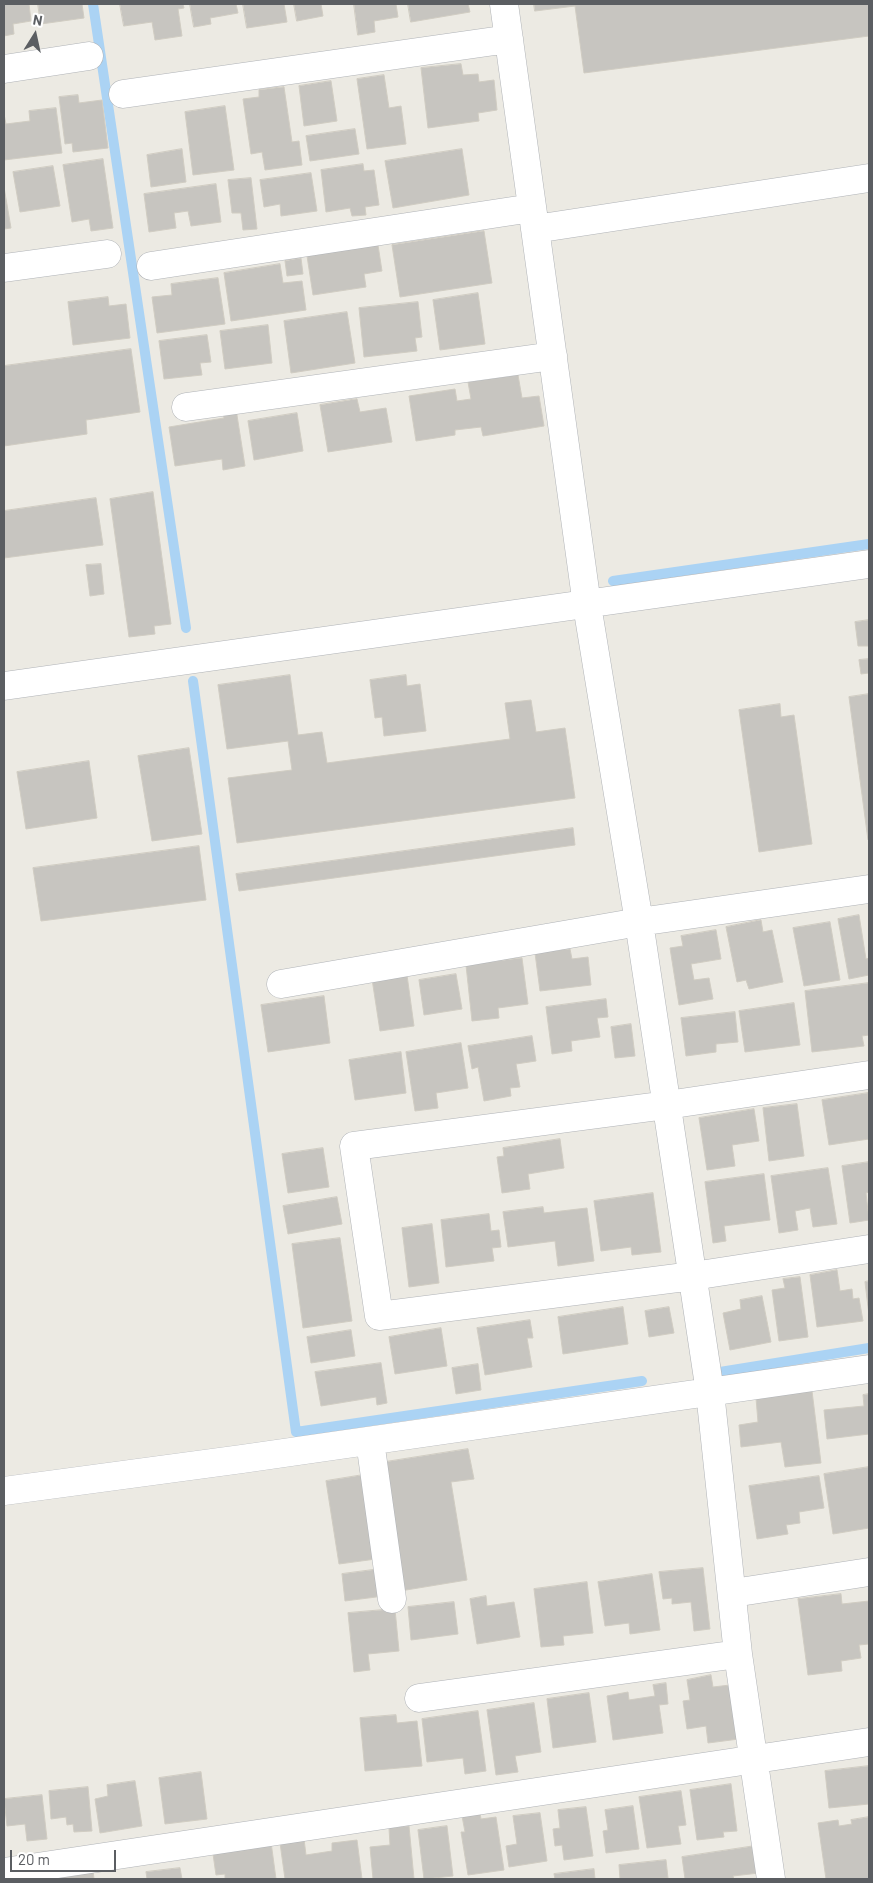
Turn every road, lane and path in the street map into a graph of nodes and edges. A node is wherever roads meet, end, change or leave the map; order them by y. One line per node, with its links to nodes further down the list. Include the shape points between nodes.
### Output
1 (504, 4): 2 (street)
2 (509, 39): 5 (street); 7 (street)
3 (89, 56): 4 (street)
4 (4, 69)
5 (123, 94)
6 (869, 178): 7 (street)
7 (533, 219): 9 (street); 11 (street)
8 (107, 254): 10 (street)
9 (151, 266)
10 (4, 268)
11 (552, 356): 12 (street); 14 (street)
12 (186, 407)
13 (869, 564): 14 (street)
14 (587, 605): 15 (street); 17 (street)
15 (4, 686)
16 (869, 889): 17 (street)
17 (640, 922): 18 (street); 20 (street)
18 (281, 984)
19 (869, 1075): 20 (street)
20 (668, 1105): 22 (street); 22 (street, via 354,1146 378,1316)
21 (869, 1249): 22 (street)
22 (693, 1276): 24 (street)
23 (869, 1369): 24 (street)
24 (710, 1392): 25 (street); 28 (street)
25 (370, 1440): 26 (street); 29 (street)
26 (4, 1491)
27 (869, 1572): 28 (street)
28 (733, 1593): 30 (street)
29 (392, 1599)
30 (738, 1654): 31 (street); 33 (street)
31 (419, 1698)
32 (869, 1742): 33 (street)
33 (754, 1759): 34 (street); 35 (street)
34 (4, 1872)
35 (771, 1879)

